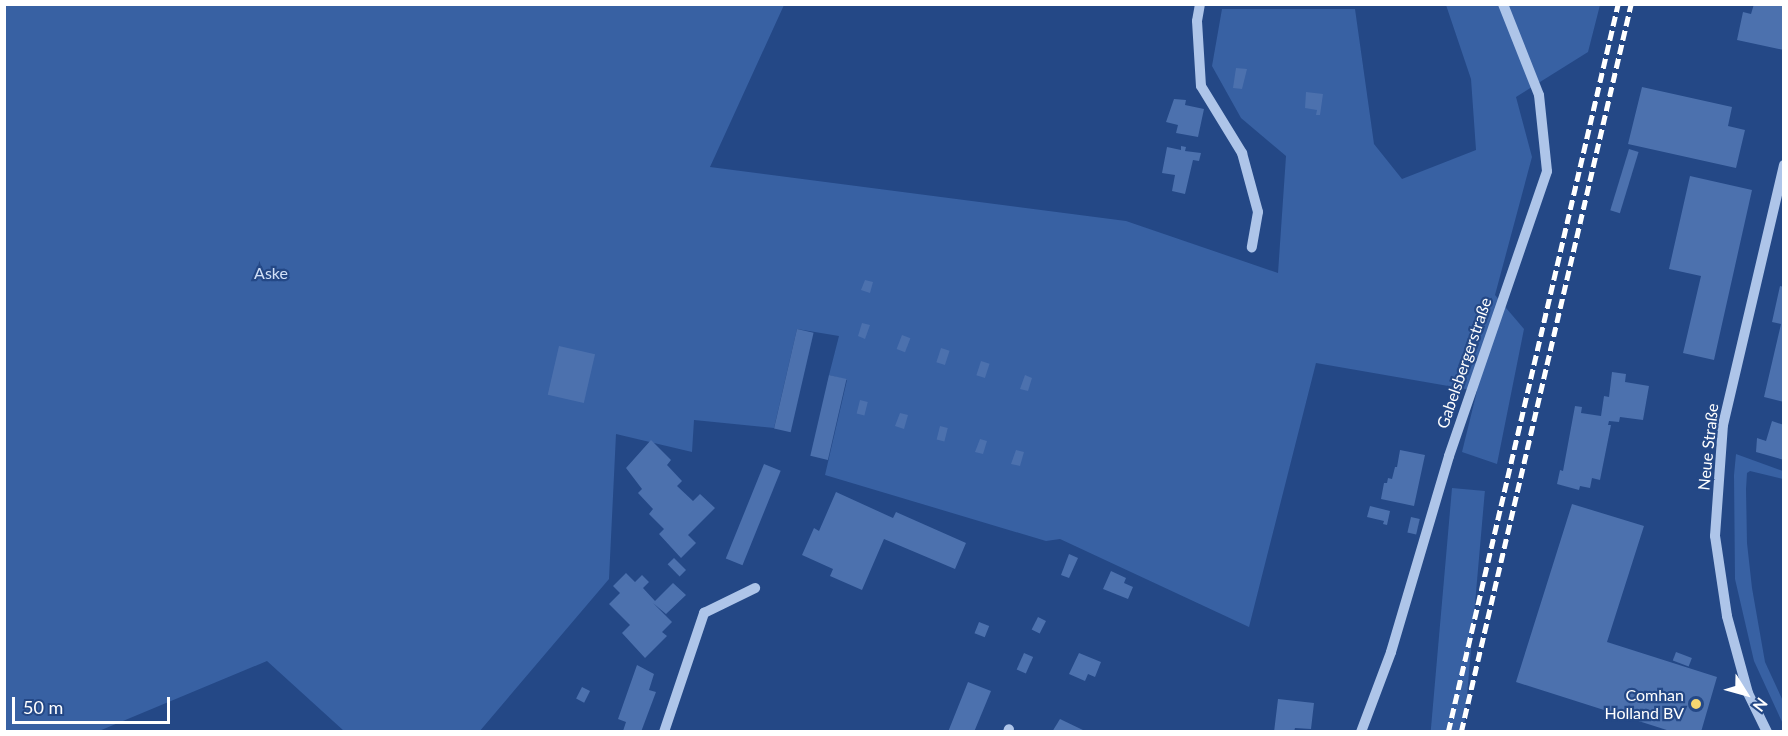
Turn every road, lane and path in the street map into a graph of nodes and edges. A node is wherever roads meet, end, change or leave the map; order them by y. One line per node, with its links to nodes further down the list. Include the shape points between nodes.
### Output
1 (1200, 4): 4 (street, via 1197,21 1201,86 1242,153 1258,212)
2 (1503, 4): 7 (street, Gabelsbergerstraße, via 1539,95 1547,171 1449,456 1391,652)
3 (1784, 165): 8 (street, Neue Straße, via 1723,425 1715,536 1727,616 1748,693)
4 (1252, 247)
5 (755, 588): 6 (street, via 704,613)
6 (664, 732)
7 (1361, 732)
8 (1767, 732)

